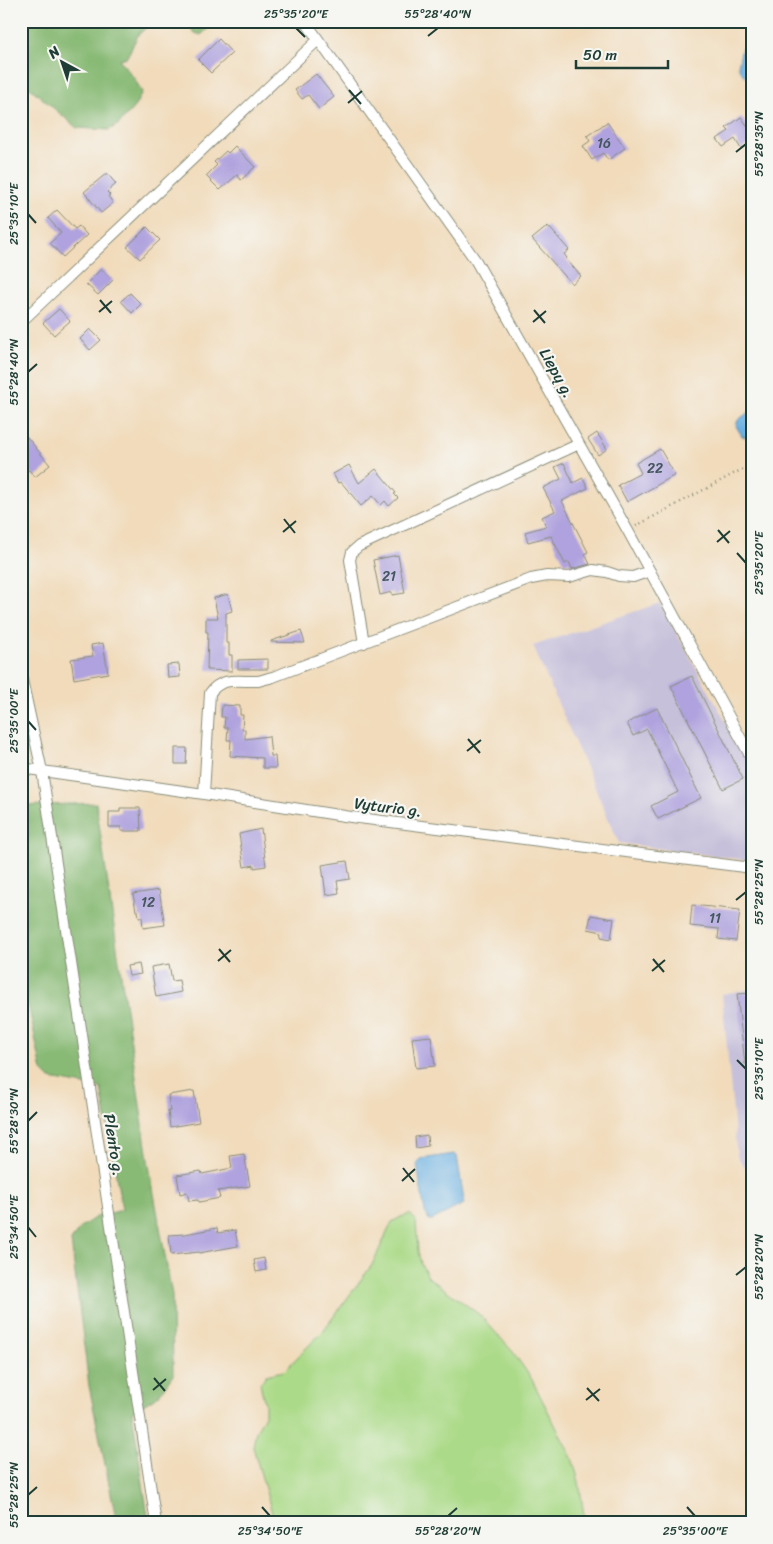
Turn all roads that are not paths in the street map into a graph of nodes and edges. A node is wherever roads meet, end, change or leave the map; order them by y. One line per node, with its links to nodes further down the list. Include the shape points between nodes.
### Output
1 (305, 21): 2 (street, Liepų g.)
2 (318, 40): 3 (street); 4 (street, Liepų g., via 476,261)
3 (21, 322)
4 (579, 444): 5 (street, Liepų g.); 6 (street, via 352,552 350,560)
5 (650, 571): 6 (street, via 633,577 593,570 569,577 531,579); 8 (street, Liepų g.)
6 (364, 643): 11 (street, via 260,681 223,682 215,686 210,693)
7 (21, 675): 10 (street, Plento g.)
8 (752, 759)
9 (21, 768): 10 (street, Vyturio g.)
10 (42, 771): 11 (street, Vyturio g.); 13 (street, Plento g.)
11 (204, 794): 12 (street, Vyturio g., via 351,817)
12 (752, 868)
13 (156, 1523)

